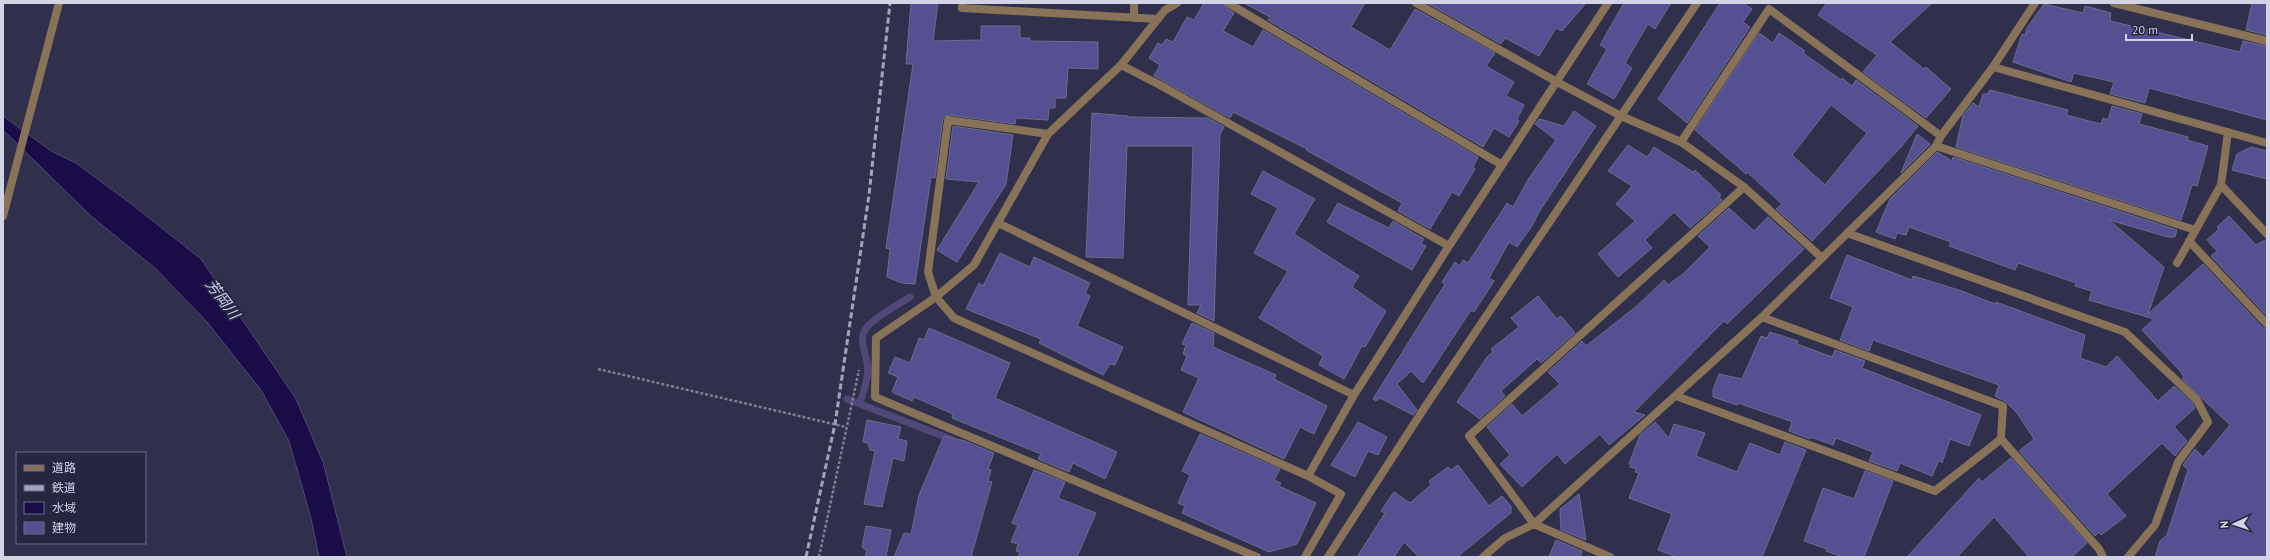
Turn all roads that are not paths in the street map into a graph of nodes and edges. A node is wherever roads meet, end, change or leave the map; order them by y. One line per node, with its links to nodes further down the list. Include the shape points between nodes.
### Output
1 (59, 3): 27 (street)
2 (962, 3): 11 (street, via 962,8)
3 (1134, 3): 11 (street)
4 (1178, 3): 12 (street, via 1165,10)
5 (1228, 3): 24 (street)
6 (1416, 3): 16 (street)
7 (1608, 3): 16 (street)
8 (1697, 3): 17 (street)
9 (2035, 3): 15 (street)
10 (2114, 3): 13 (street)
11 (1134, 18): 12 (street)
12 (1158, 19): 14 (street)
13 (2267, 42)
14 (1121, 65): 19 (street); 33 (street)
15 (1993, 68): 18 (street); 20 (street)
16 (1557, 82): 17 (street); 24 (street)
17 (1621, 116): 21 (street); 46 (street, via 1425,406)
18 (2228, 132): 22 (street); 25 (street)
19 (1048, 134): 28 (street); 36 (street, via 948,120 928,272)
20 (1941, 136): 21 (street, via 1769,9); 23 (street)
21 (1680, 142): 26 (street)
22 (2267, 143)
23 (1936, 146): 29 (street); 30 (street)
24 (1502, 165): 33 (street)
25 (2221, 185): 29 (street); 31 (street)
26 (1744, 187): 34 (street); 43 (street, via 1469,436)
27 (3, 216)
28 (998, 223): 36 (street, via 974,265); 39 (street)
29 (2195, 230): 32 (street)
30 (1847, 232): 34 (street); 50 (street, via 2124,332 2197,400 2208,422 2178,462 2155,525)
31 (2267, 234)
32 (2189, 241): 35 (street); 38 (street)
33 (1449, 246): 39 (street)
34 (1821, 257): 37 (street)
35 (2176, 263)
36 (936, 297): 42 (street, via 954,318); 44 (street, via 876,338 875,397)
37 (1762, 317): 40 (street); 41 (street, via 2003,406)
38 (2267, 324)
39 (1354, 395): 42 (street)
40 (1676, 396): 41 (street, via 1935,491); 43 (street)
41 (2001, 439): 49 (street, via 2099,549)
42 (1308, 476): 45 (street, via 1340,494)
43 (1534, 524): 47 (street, via 1504,538); 48 (street)
44 (1257, 557)
45 (1305, 557)
46 (1328, 557)
47 (1484, 557)
48 (1610, 557)
49 (2102, 557)
50 (2128, 557)

